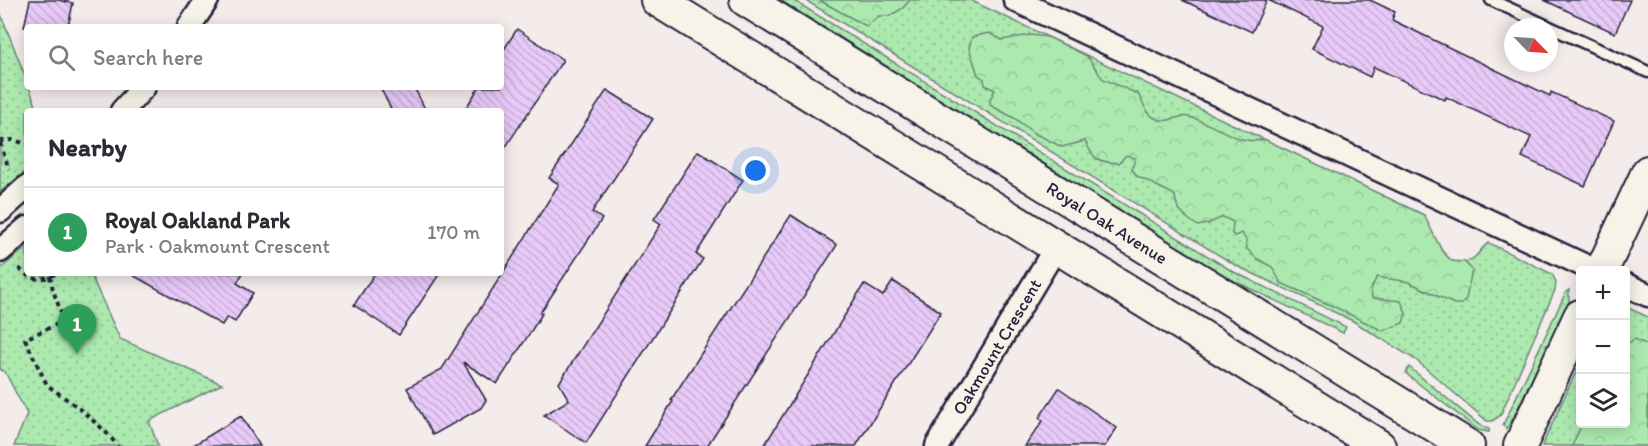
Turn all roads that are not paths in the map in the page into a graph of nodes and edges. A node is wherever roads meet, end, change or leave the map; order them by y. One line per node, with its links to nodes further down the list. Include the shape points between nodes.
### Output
1 (207, 0): 6 (street)
2 (657, 0): 14 (main road)
3 (746, 0): 23 (main road, Royal Oak Avenue)
4 (1015, 0): 16 (street)
5 (1494, 1): 7 (lane)
6 (191, 24)
7 (1648, 72)
8 (141, 90): 9 (street)
9 (125, 108)
10 (1648, 172): 17 (main road)
11 (24, 190): 12 (street)
12 (0, 211)
13 (24, 231): 15 (street)
14 (1056, 247): 21 (street, Oakmount Crescent); 22 (main road)
15 (0, 251)
16 (1585, 266)
17 (1604, 266)
18 (1630, 287): 19 (street)
19 (1648, 295)
20 (1579, 320): 24 (main road)
21 (937, 446)
22 (1379, 446)
23 (1468, 446)
24 (1520, 446)

